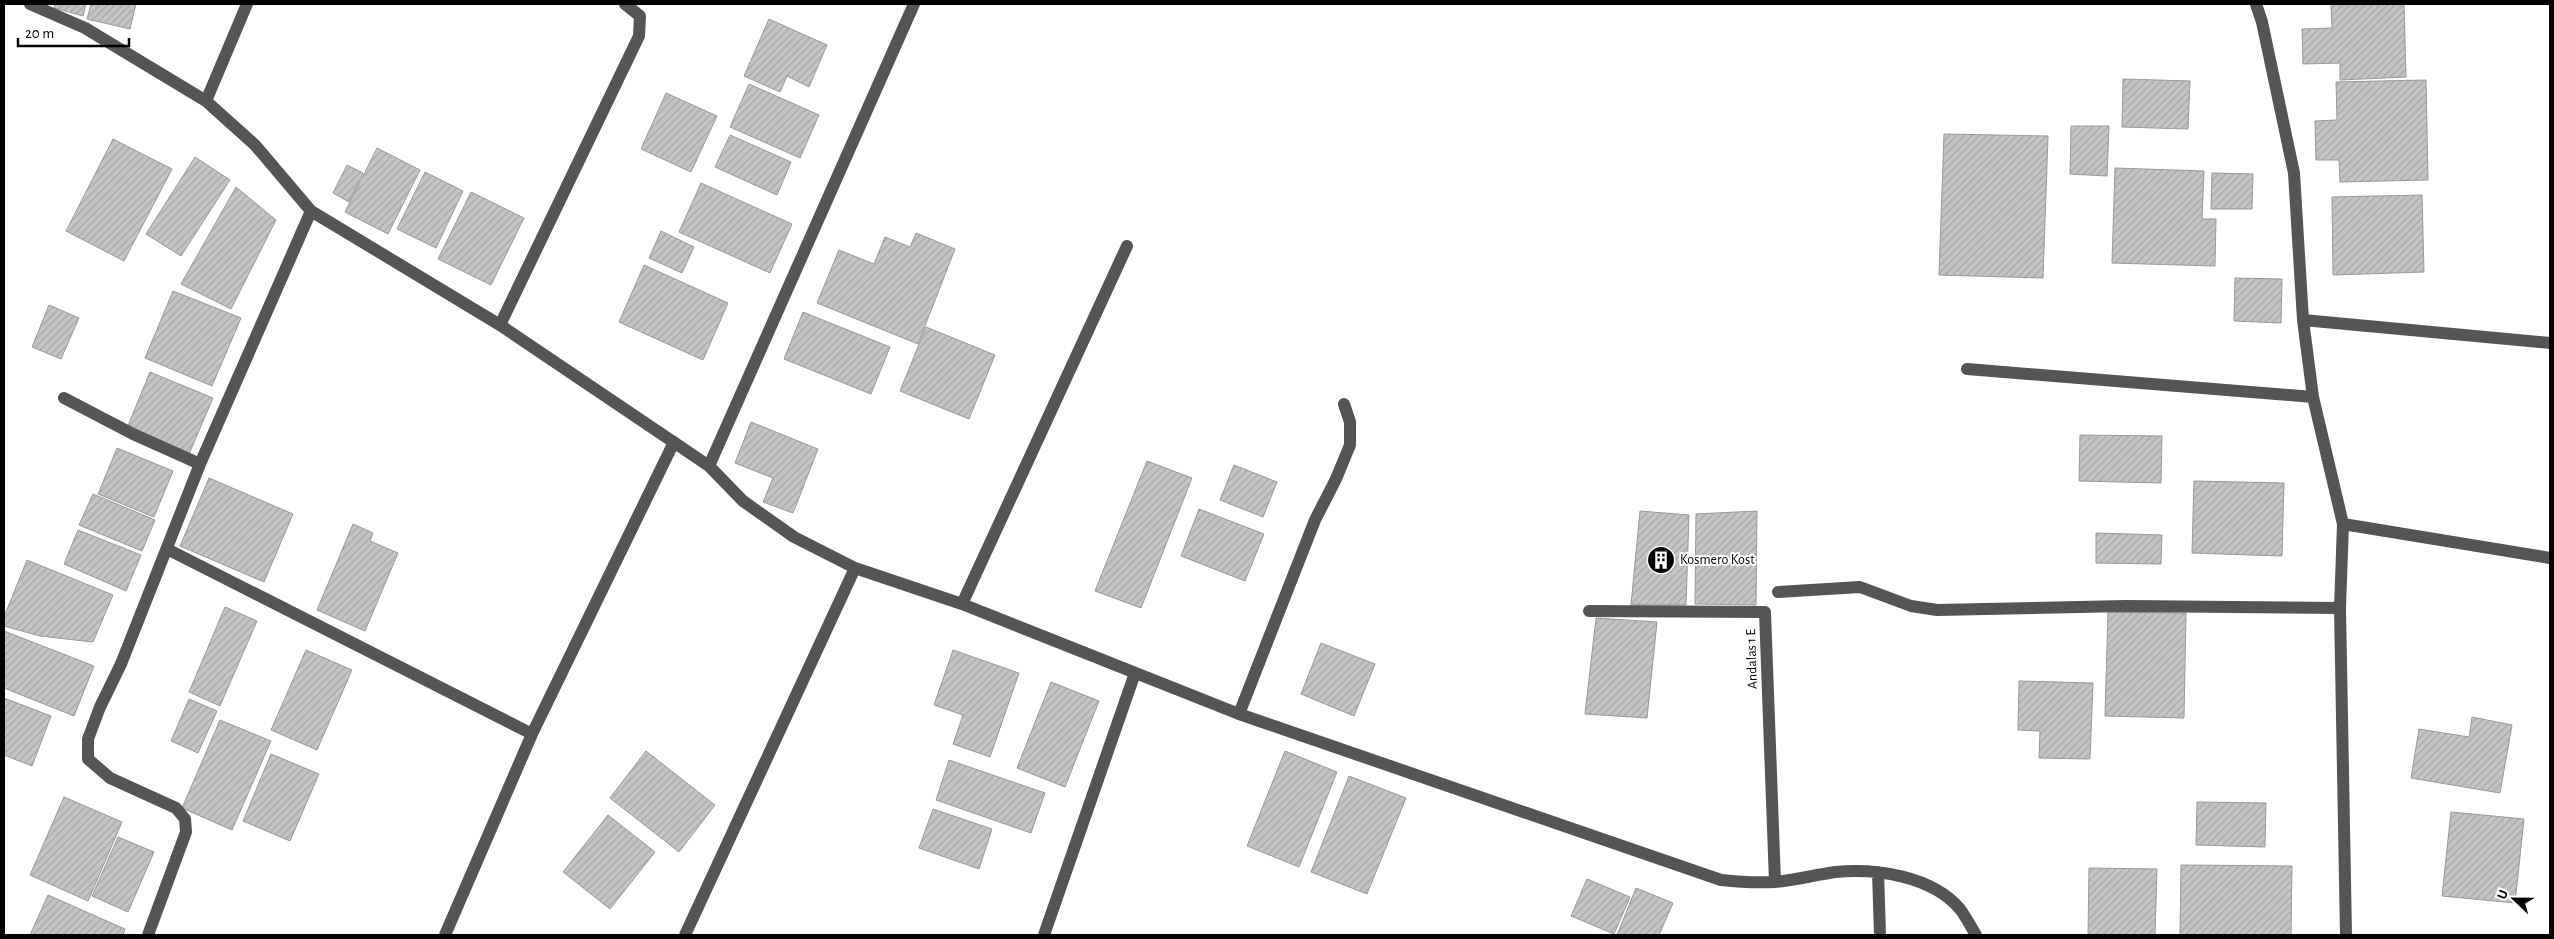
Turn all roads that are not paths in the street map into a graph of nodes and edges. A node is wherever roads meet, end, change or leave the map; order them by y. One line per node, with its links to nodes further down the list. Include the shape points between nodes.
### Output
1 (30, 4): 6 (street, via 85,28)
2 (247, 4): 6 (street)
3 (625, 4): 10 (street, via 640,16 639,36)
4 (914, 4): 18 (street)
5 (2256, 4): 9 (street, via 2294,173)
6 (206, 101): 7 (street, via 255,145)
7 (311, 211): 10 (street); 17 (street)
8 (1127, 246): 24 (street)
9 (2303, 320): 11 (street); 13 (street)
10 (500, 325): 16 (street)
11 (2550, 343)
12 (1967, 369): 13 (street)
13 (2313, 397): 19 (street)
14 (64, 398): 17 (street)
15 (1344, 404): 28 (street, via 1350,422 1350,445 1315,520)
16 (674, 442): 18 (street); 29 (street)
17 (200, 464): 20 (street)
18 (709, 466): 22 (street, via 743,501 794,537)
19 (2343, 524): 21 (street); 25 (street)
20 (167, 549): 29 (street); 32 (street, via 88,738 88,759 110,778 176,808 185,819 186,832)
21 (2550, 558)
22 (855, 568): 24 (street); 34 (street)
23 (1778, 592): 25 (street, via 1860,587 1911,606 1937,610 2116,606)
24 (962, 604): 27 (street)
25 (2340, 608): 38 (street)
26 (1589, 611): 31 (street, Andalas 1 E, via 1765,612)
27 (1136, 673): 28 (street); 35 (street)
28 (1239, 714): 31 (street, via 1721,880)
29 (532, 734): 33 (street)
30 (1878, 872): 31 (street, via 1837,872); 36 (street); 37 (street, via 1924,884 1946,896 1960,909)
31 (1774, 882)
32 (148, 935)
33 (444, 935)
34 (685, 935)
35 (1044, 935)
36 (1880, 935)
37 (1976, 935)
38 (2346, 935)

